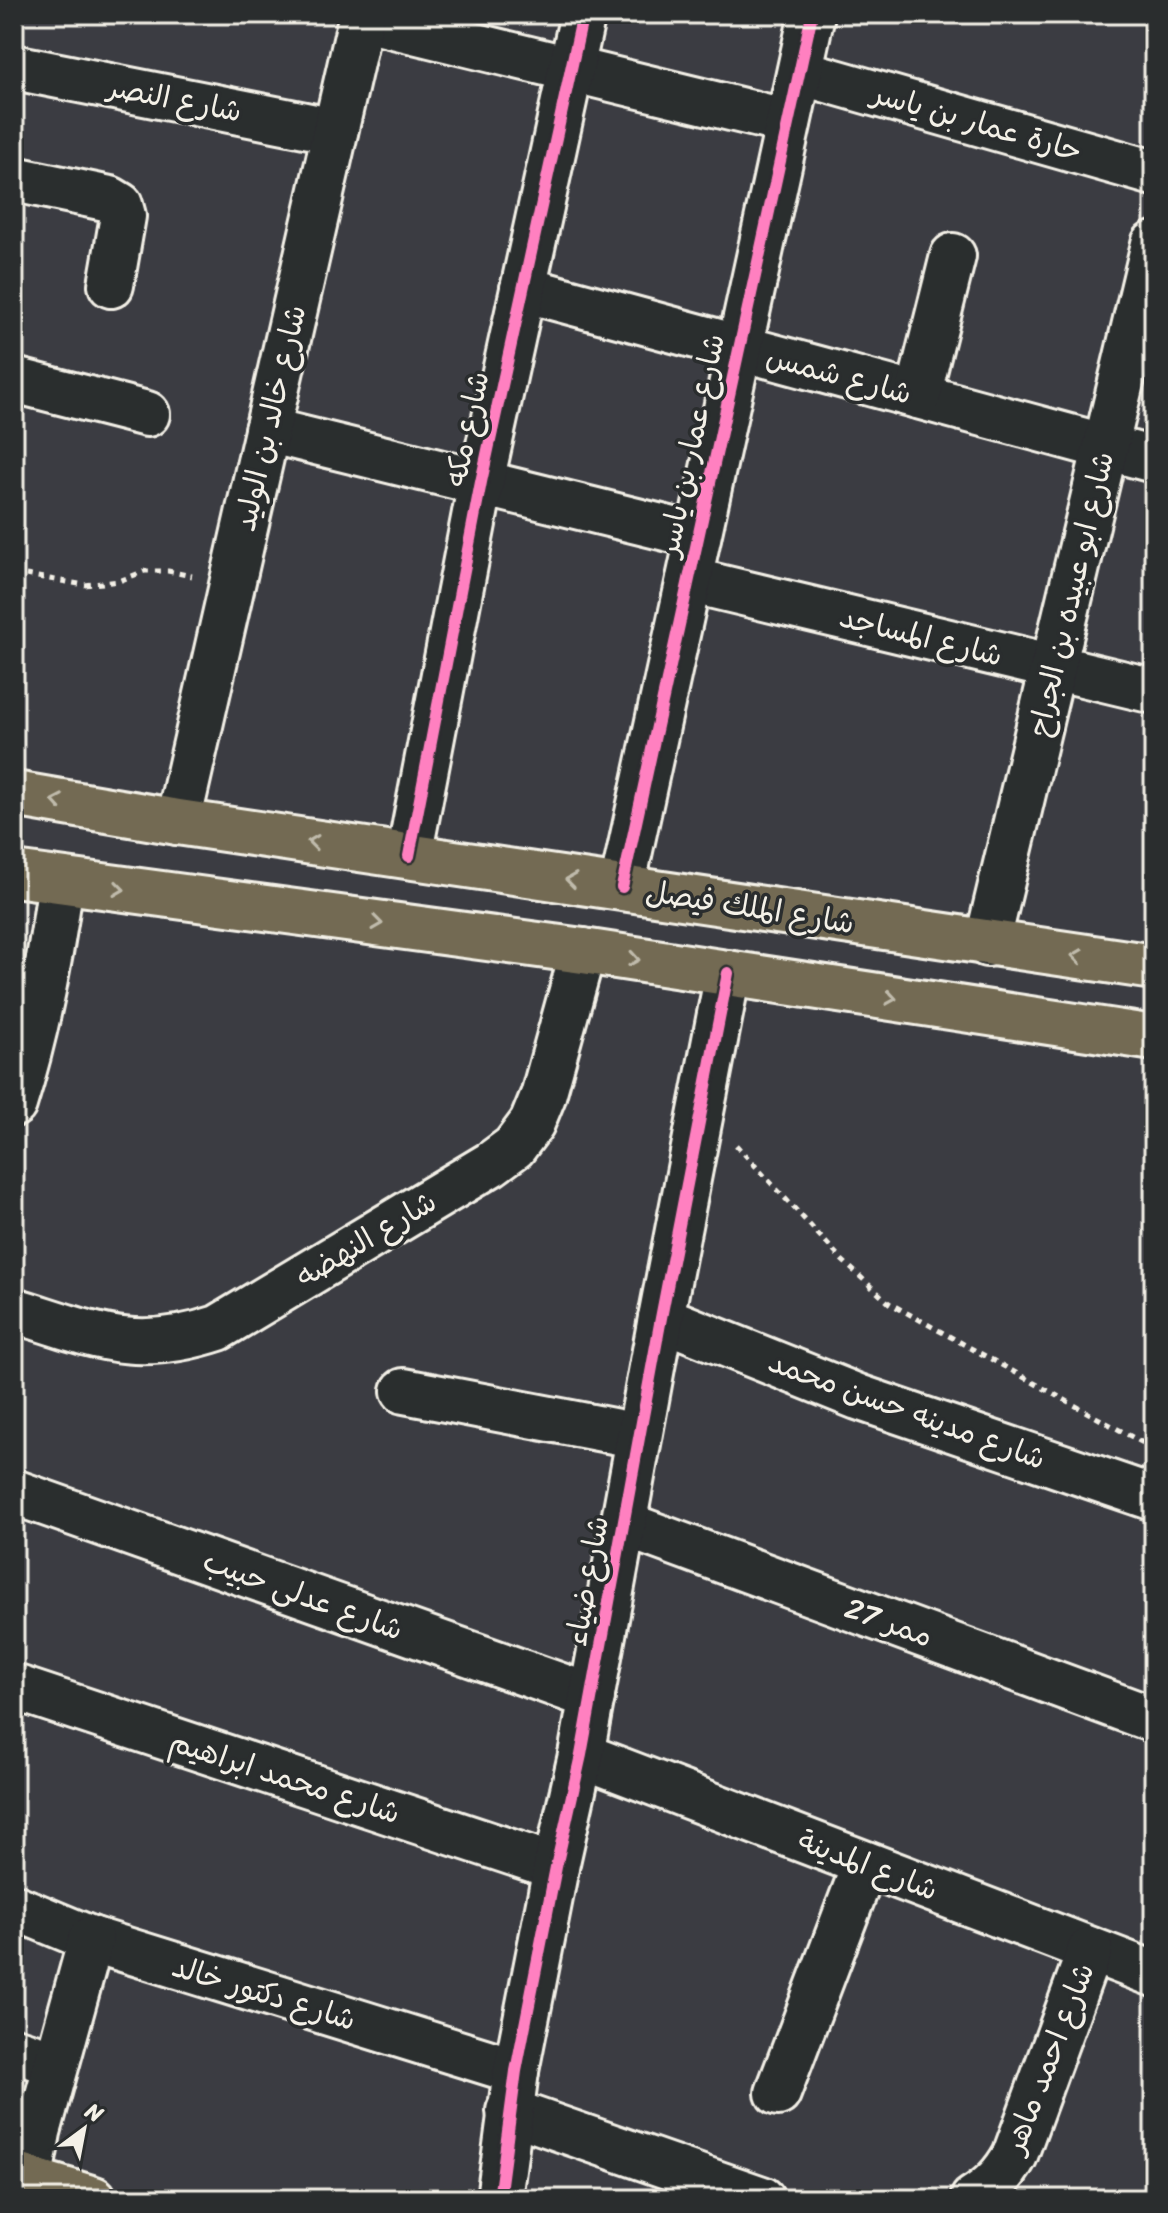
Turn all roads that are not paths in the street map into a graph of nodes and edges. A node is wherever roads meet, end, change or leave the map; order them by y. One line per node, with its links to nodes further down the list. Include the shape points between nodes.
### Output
1 (583, 14): 5 (street, شارع مكه)
2 (812, 14): 6 (street, شارع عمار بن ياسر)
3 (362, 16): 5 (street); 8 (street, شارع خالد بن الوليد)
4 (14, 67): 8 (street, شارع النصر)
5 (571, 69): 7 (street); 14 (street, شارع مكه)
6 (800, 72): 7 (street, شارع عمار بن ياسر); 9 (street, حارة عمار بن ياسر)
7 (788, 122): 15 (street, شارع عمار بن ياسر)
8 (335, 131): 19 (street, شارع خالد بن الوليد)
9 (1154, 173)
10 (14, 179): 13 (street, via 120,205 123,216)
11 (953, 256): 17 (street)
12 (1152, 264): 20 (street, شارع ابو عبيده بن الجراح)
13 (111, 285)
14 (523, 289): 15 (street, شارع شمس); 22 (street, شارع مكه)
15 (739, 348): 17 (street, شارع شمس); 23 (street, شارع عمار بن ياسر)
16 (14, 380): 18 (street)
17 (918, 396): 20 (street, شارع شمس)
18 (147, 414)
19 (267, 430): 22 (street); 28 (street, شارع خالد بن الوليد)
20 (1105, 447): 21 (street, شارع شمس); 25 (street, شارع ابو عبيده بن الجراح)
21 (1154, 460)
22 (481, 482): 23 (street); 29 (street, شارع مكه)
23 (698, 536): 24 (street, شارع عمار بن ياسر)
24 (689, 580): 25 (street, شارع المساجد); 32 (street, شارع عمار بن ياسر)
25 (1053, 667): 26 (street, شارع المساجد); 33 (street, شارع ابو عبيده بن الجراح)
26 (1154, 691)
27 (14, 794): 28 (main road, شارع الملك فيصل, one-way to 27)
28 (178, 822): 29 (main road, شارع الملك فيصل, one-way to 28)
29 (409, 856): 32 (main road, شارع الملك فيصل, one-way to 29)
30 (14, 874): 31 (main road)
31 (61, 881): 34 (main road, one-way to 34); 38 (street, via 48,973)
32 (622, 887): 33 (main road, شارع الملك فيصل)
33 (987, 944): 35 (main road, شارع الملك فيصل, one-way to 33)
34 (583, 951): 36 (main road, one-way to 36); 39 (street, شارع النهضه, via 532,1123 514,1147 491,1164 218,1328 185,1339 113,1340)
35 (1154, 967)
36 (728, 973): 37 (main road, one-way to 37); 40 (street, شارع ضياء)
37 (1154, 1038)
38 (14, 1104)
39 (14, 1310)
40 (661, 1318): 42 (street, شارع ضياء); 44 (street, شارع مدينه حسن محمد, via 844,1392)
41 (404, 1391): 42 (street)
42 (639, 1436): 45 (street, شارع ضياء)
43 (14, 1492): 47 (street, شارع عدلى حبيب)
44 (1154, 1498)
45 (624, 1524): 47 (street, شارع ضياء); 48 (street, ممر 27)
46 (14, 1687): 51 (street, شارع محمد ابراهيم)
47 (592, 1697): 49 (street, شارع ضياء)
48 (1154, 1720)
49 (581, 1755): 50 (street, شارع المدينة); 51 (street, شارع ضياء)
50 (865, 1864): 54 (street, شارع المدينة); 59 (street)
51 (556, 1867): 58 (street, شارع ضياء)
52 (14, 1907): 53 (street, شارع دكتور خالد)
53 (91, 1939): 57 (street); 58 (street, شارع دكتور خالد)
54 (1090, 1950): 55 (street, شارع المدينة); 61 (street, شارع احمد ماهر, via 1015,2155)
55 (1154, 1974)
56 (14, 2050): 57 (street)
57 (55, 2063): 60 (street)
58 (513, 2091): 63 (street, شارع ضياء); 64 (street, شارع دكتور خالد)
59 (778, 2093)
60 (23, 2185): 62 (main road)
61 (988, 2195)
62 (94, 2199)
63 (499, 2199)
64 (762, 2199)

